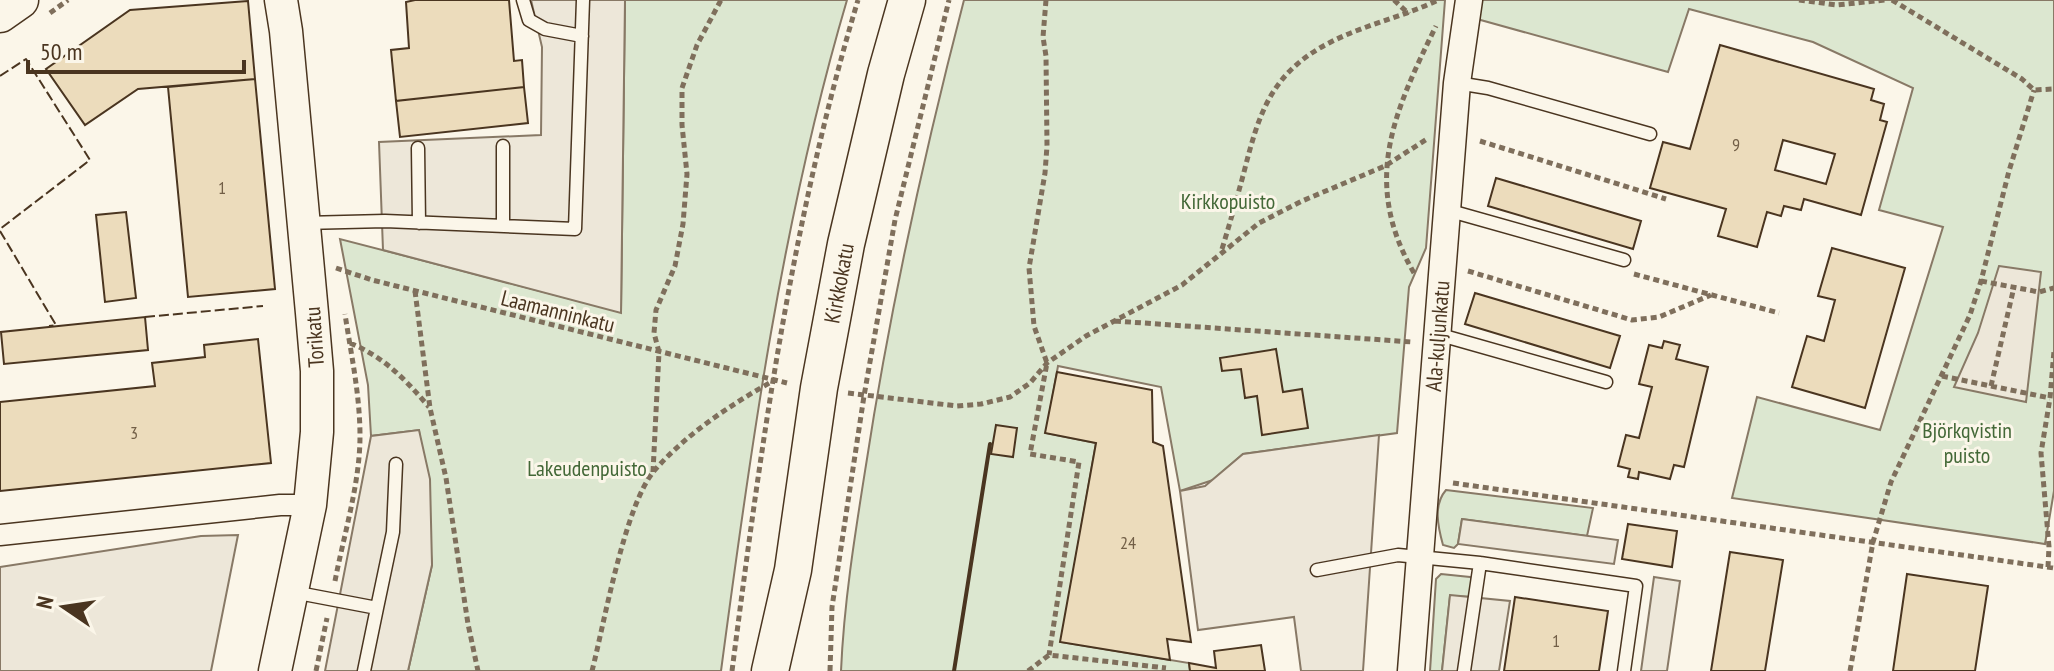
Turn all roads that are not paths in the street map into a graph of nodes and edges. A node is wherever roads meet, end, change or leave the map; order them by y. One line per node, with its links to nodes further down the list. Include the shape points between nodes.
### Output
1 (20, 0): 7 (main road)
2 (281, 0): 14 (street, Torikatu)
3 (523, 0): 8 (lane, via 529,20)
4 (583, 0): 8 (lane)
5 (907, 0): 25 (main road, Kirkkokatu, via 846,244)
6 (1469, 0): 9 (street, Ala-kuljunkatu)
7 (0, 14)
8 (582, 36): 16 (lane, via 575,229)
9 (1457, 83): 10 (lane); 13 (street, Ala-kuljunkatu)
10 (1650, 134)
11 (503, 146): 16 (lane)
12 (418, 148): 15 (lane)
13 (1447, 210): 17 (lane); 18 (street, Ala-kuljunkatu, via 1442,265)
14 (304, 223): 15 (lane); 21 (street, Torikatu, via 317,371)
15 (419, 223): 16 (lane)
16 (503, 226)
17 (1624, 260)
18 (1425, 331): 19 (lane); 23 (street, Ala-kuljunkatu)
19 (1606, 382)
20 (396, 464): 28 (lane, via 393,532)
21 (310, 505): 22 (street); 27 (street, Torikatu)
22 (0, 535)
23 (1419, 556): 24 (lane); 26 (lane); 33 (street, Ala-kuljunkatu)
24 (1480, 563): 34 (lane); 35 (lane, via 1636,586)
25 (793, 570): 31 (main road, Kirkkokatu); 32 (main road, Kirkkokatu)
26 (1317, 570)
27 (293, 592): 28 (lane); 29 (street, Torikatu)
28 (377, 608): 30 (lane)
29 (275, 671)
30 (364, 671)
31 (770, 671)
32 (795, 671)
33 (1411, 671)
34 (1464, 671)
35 (1624, 671)

